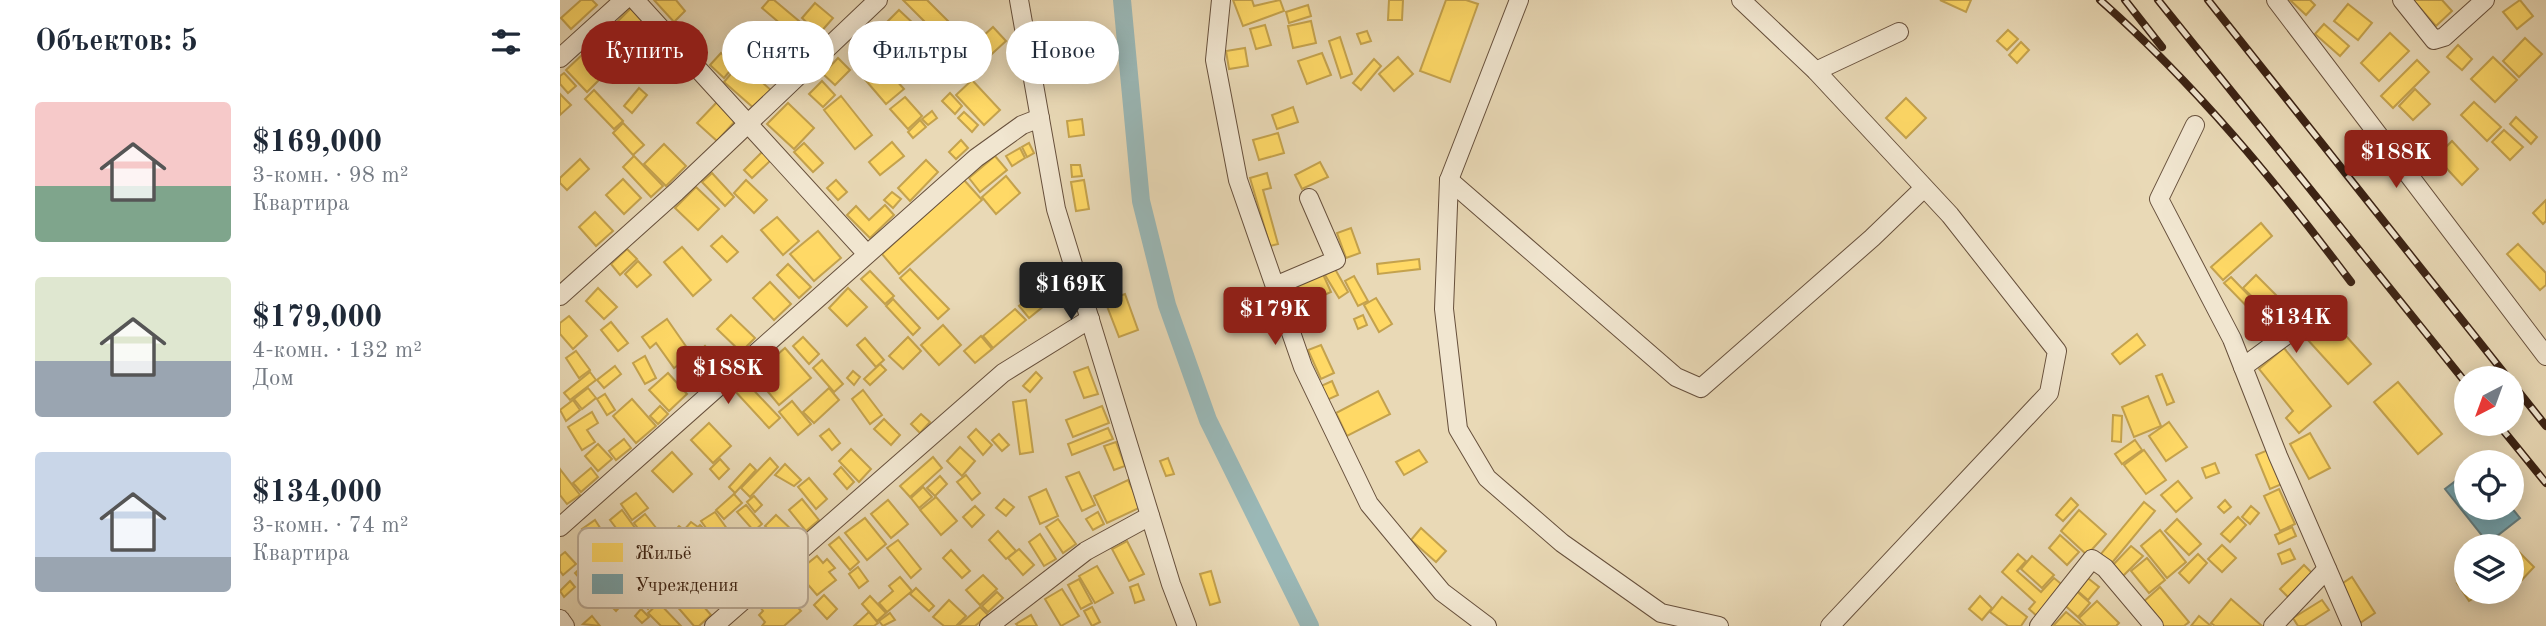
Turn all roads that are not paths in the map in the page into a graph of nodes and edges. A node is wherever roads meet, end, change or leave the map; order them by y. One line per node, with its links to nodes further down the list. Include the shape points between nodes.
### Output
1 (624, 0): 12 (street)
2 (635, 0): 15 (street)
3 (878, 0): 15 (street)
4 (1019, 0): 14 (street)
5 (1221, 0): 21 (street, via 1217,73 1238,180)
6 (1519, 0): 17 (street)
7 (1741, 0): 13 (street)
8 (2276, 0): 25 (street)
9 (2402, 0): 10 (street, via 2434,40 2444,37)
10 (2485, 0)
11 (1899, 32): 13 (street)
12 (560, 58)
13 (1816, 71): 18 (street)
14 (1040, 118): 20 (street, via 1022,125 976,158); 24 (street, via 1056,209)
15 (748, 124): 20 (street); 22 (street)
16 (2195, 125): 26 (street, via 2159,199)
17 (1449, 180): 18 (street, via 1676,377 1702,388); 38 (street, via 1444,309 1458,429 1487,478 1562,543 1661,613)
18 (1924, 188): 39 (street, via 2057,351 2049,393)
19 (1310, 198): 21 (street, via 1336,260)
20 (867, 254): 28 (street)
21 (1275, 286): 37 (street, via 1303,367 1369,504 1442,592)
22 (560, 296)
23 (2323, 308): 26 (street)
24 (1090, 319): 27 (street); 29 (street, via 1003,373)
25 (2546, 356)
26 (2243, 367): 30 (street)
27 (1150, 516): 35 (street, via 1086,551); 36 (street)
28 (560, 527)
29 (808, 544)
30 (2328, 569): 42 (street); 43 (street)
31 (735, 608): 34 (street)
32 (560, 619): 33 (street)
33 (565, 626)
34 (715, 626)
35 (989, 626)
36 (1187, 626)
37 (1487, 626)
38 (1718, 626)
39 (1830, 626)
40 (2039, 626): 41 (street, via 2092,559)
41 (2154, 626)
42 (2273, 626)
43 (2352, 626)

